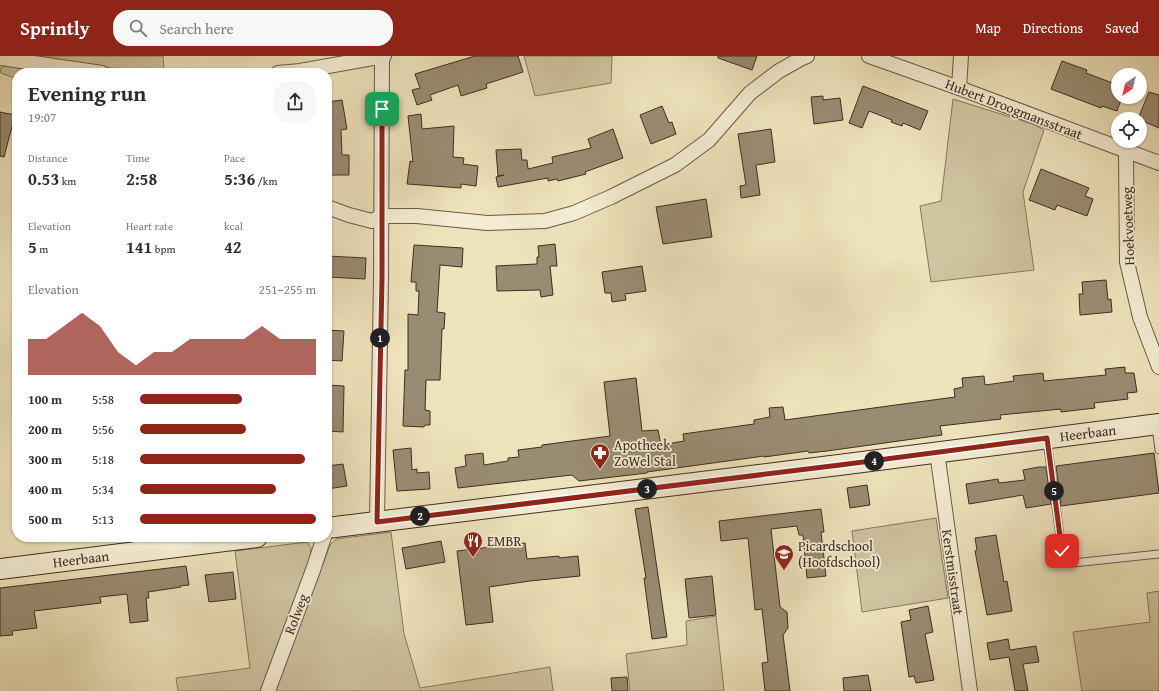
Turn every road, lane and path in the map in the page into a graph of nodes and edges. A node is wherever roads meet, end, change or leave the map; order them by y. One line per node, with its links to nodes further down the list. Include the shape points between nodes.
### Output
1 (383, 56): 7 (street); 12 (street)
2 (807, 56): 12 (street, via 779,71 750,93 709,140 675,165 574,213 545,221 488,222)
3 (869, 56): 8 (street, Hubert Droogmansstraat)
4 (961, 56): 8 (street)
5 (0, 58): 6 (street)
6 (68, 68)
7 (317, 68)
8 (959, 88): 9 (street, Hubert Droogmansstraat)
9 (1126, 152): 10 (street, Hubert Droogmansstraat); 13 (street, Hoekvoetweg, via 1127,262 1140,317)
10 (1159, 163)
11 (332, 209): 12 (street, via 372,221)
12 (382, 216): 18 (street)
13 (1159, 367)
14 (1157, 424): 15 (street, Heerbaan); 16 (lane)
15 (1047, 438): 17 (street, Heerbaan); 22 (lane, via 1062,551 1068,562)
16 (1159, 450)
17 (937, 452): 18 (street, Heerbaan); 25 (street, Kerstmisstraat)
18 (377, 522): 19 (street, Heerbaan)
19 (332, 527)
20 (217, 542): 23 (street, Heerbaan)
21 (322, 542): 24 (street, Rolweg)
22 (1159, 554)
23 (0, 569)
24 (268, 691)
25 (970, 691)

